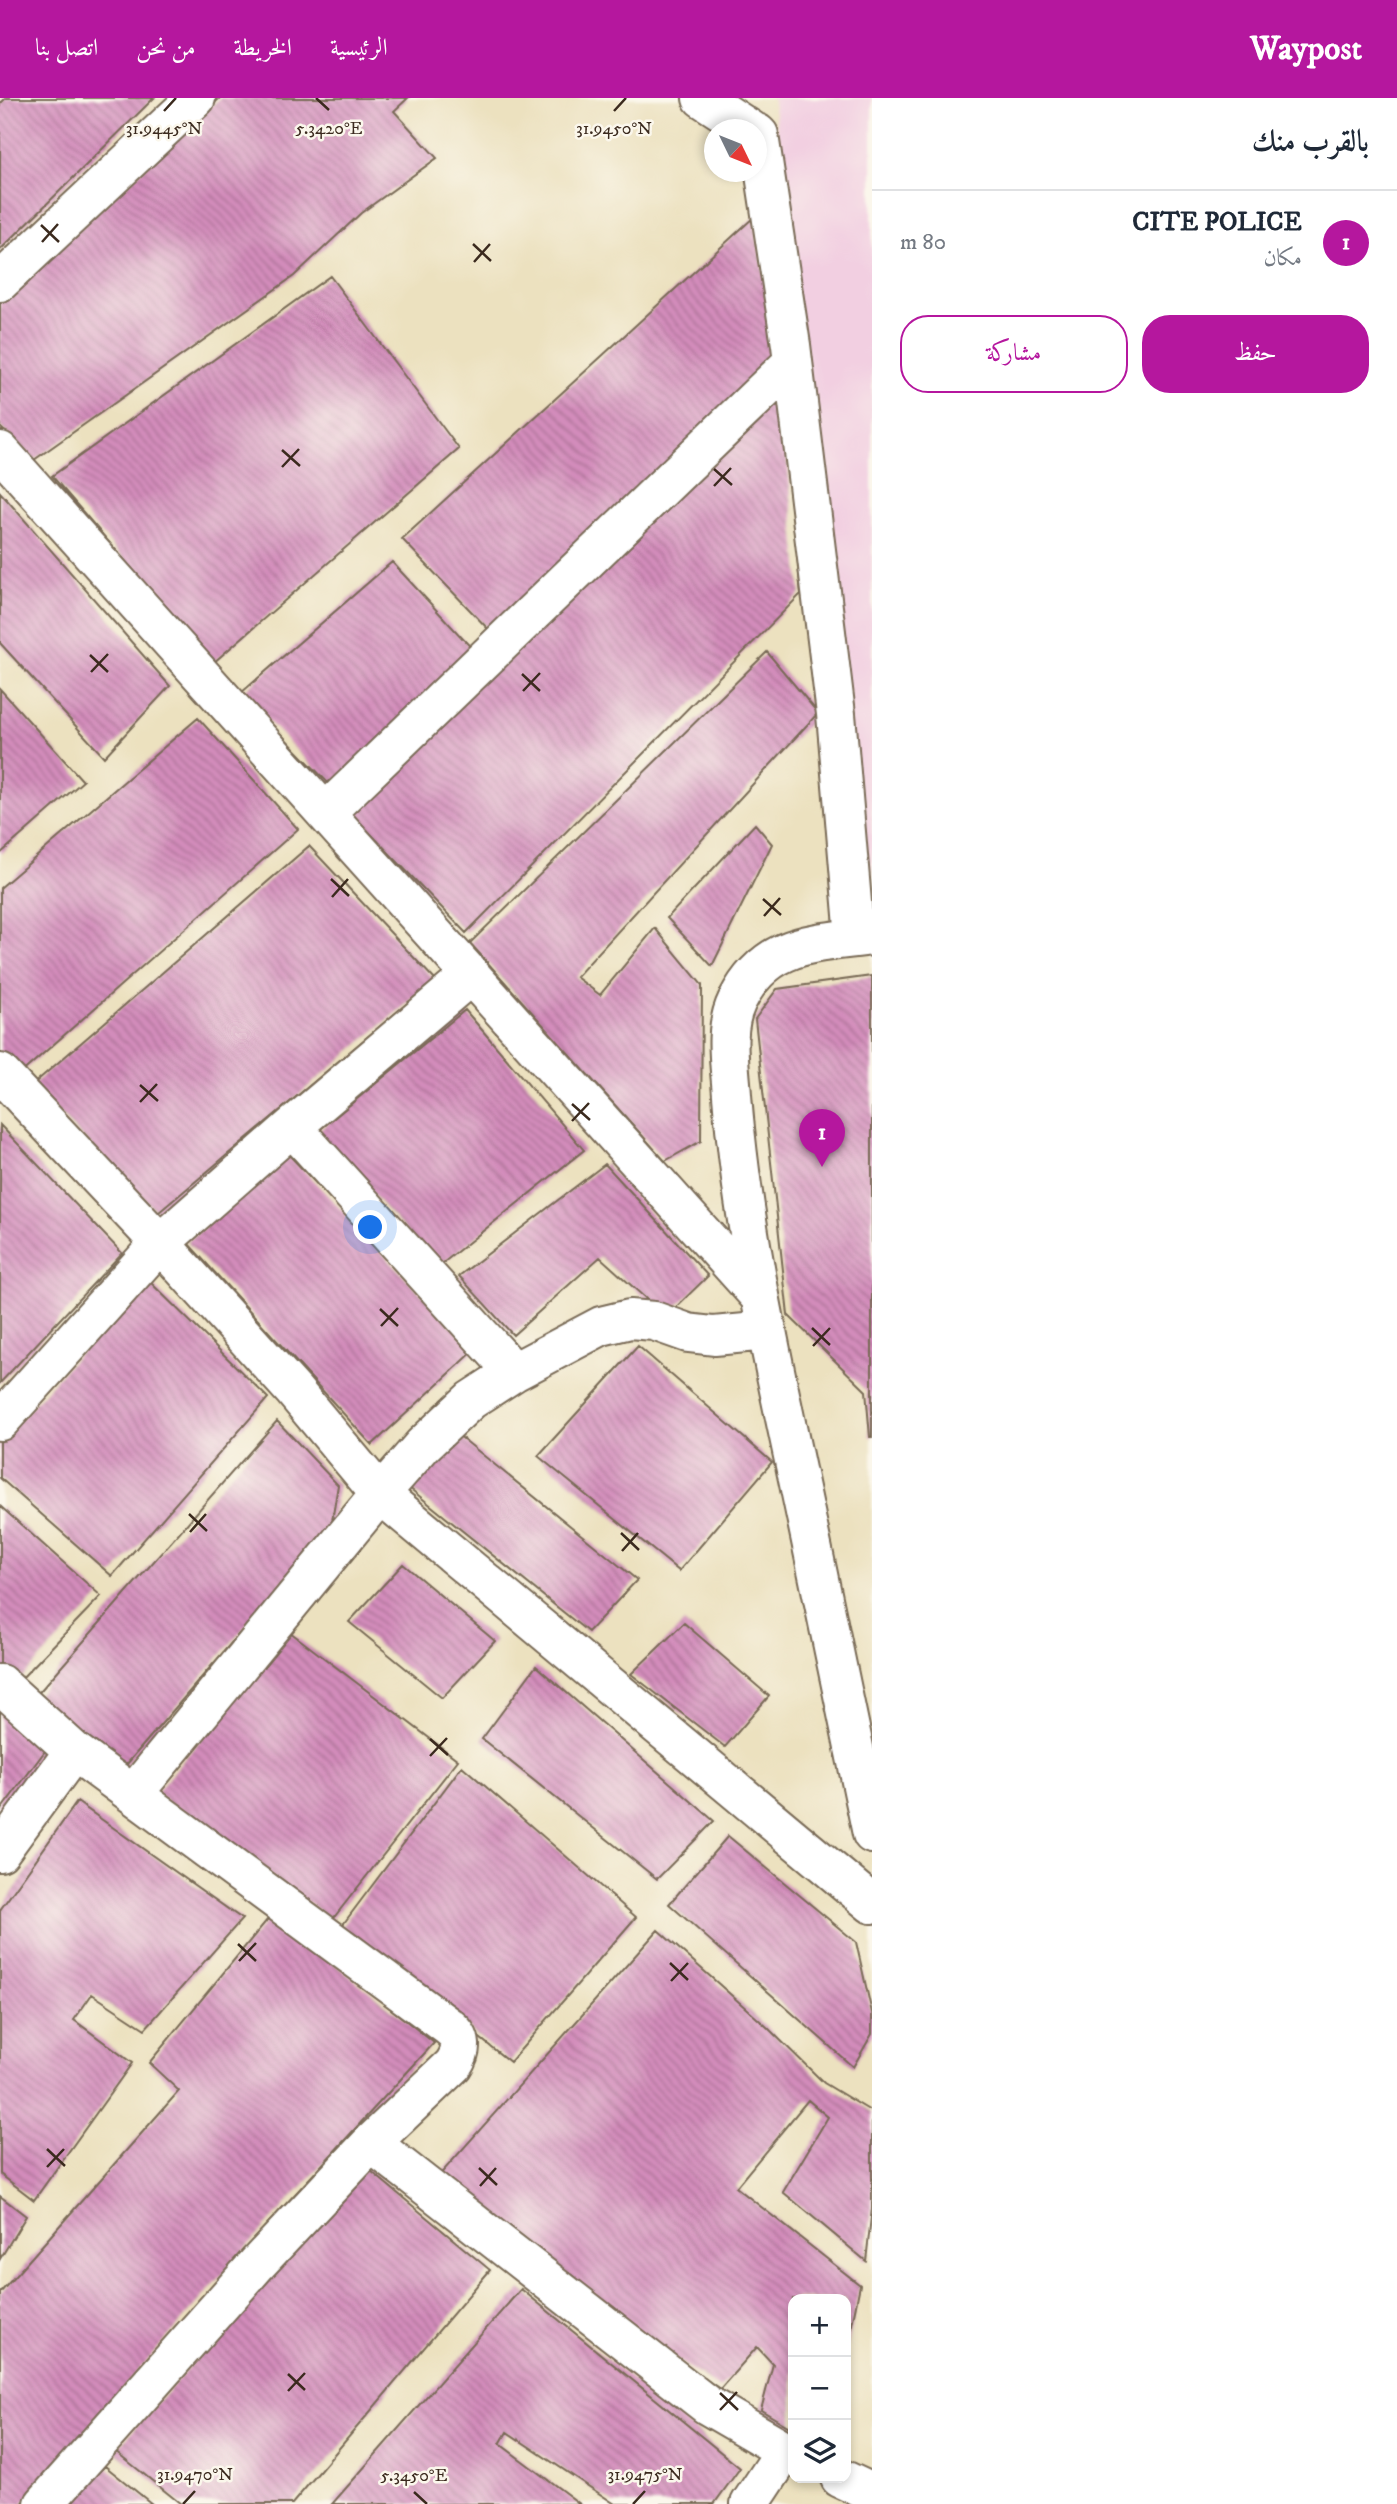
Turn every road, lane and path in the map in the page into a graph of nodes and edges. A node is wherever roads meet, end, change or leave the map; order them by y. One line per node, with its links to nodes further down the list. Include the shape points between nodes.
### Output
1 (196, 98): 5 (street)
2 (702, 98): 3 (street)
3 (745, 119)
4 (764, 182): 6 (street)
5 (0, 282)
6 (793, 362): 8 (street); 9 (street)
7 (0, 451): 8 (street)
8 (325, 813): 10 (street)
9 (864, 937): 14 (street, via 797,947 774,957 752,974 730,1019 736,1153)
10 (470, 976): 12 (street); 14 (street)
11 (0, 1073): 13 (street)
12 (292, 1128): 13 (street); 15 (street)
13 (160, 1244): 16 (street); 17 (street)
14 (764, 1314): 15 (street, via 714,1336 630,1319 601,1326); 21 (street)
15 (514, 1372): 17 (street, via 471,1400)
16 (0, 1421)
17 (380, 1493): 20 (street); 23 (street)
18 (0, 1684): 19 (street)
19 (74, 1751): 20 (street); 22 (street)
20 (134, 1793): 24 (street, via 455,2032 460,2050 453,2064)
21 (872, 1834)
22 (0, 1852)
23 (872, 1904)
24 (372, 2143): 25 (street, via 707,2405); 29 (street, via 257,2264)
25 (788, 2452)
26 (788, 2454): 30 (street)
27 (851, 2483): 28 (street)
28 (872, 2493)
29 (44, 2504)
30 (750, 2504)

